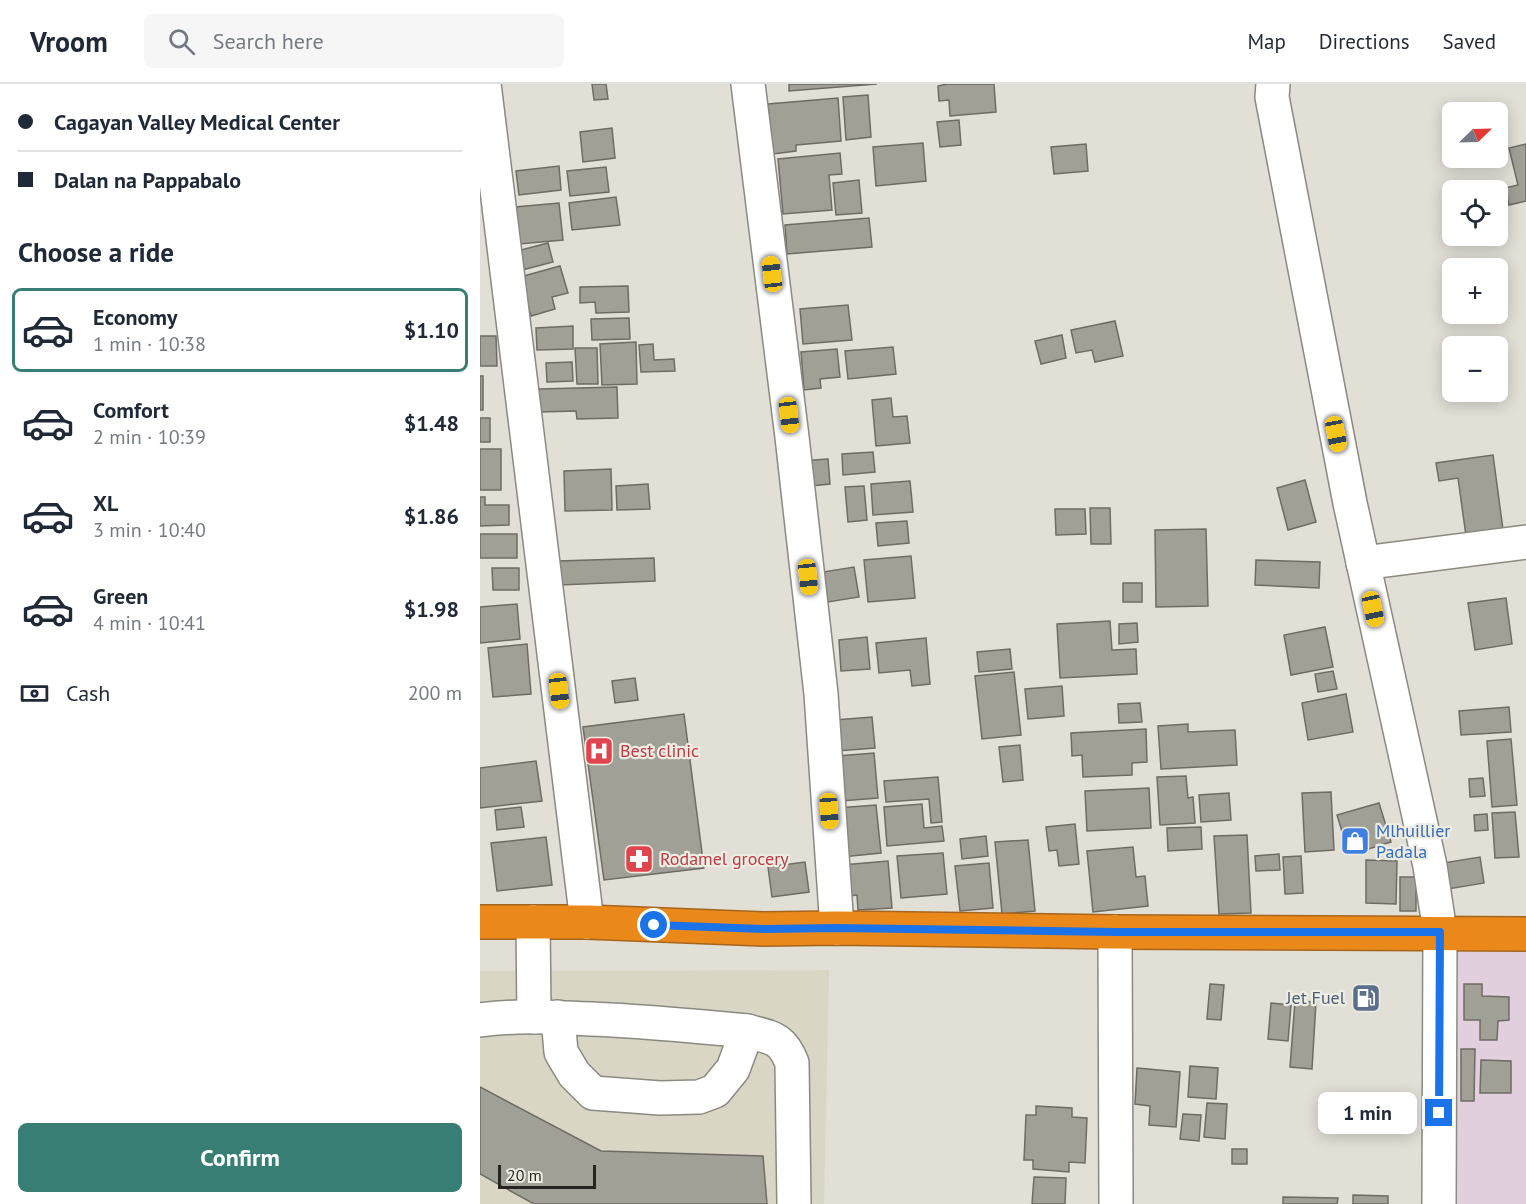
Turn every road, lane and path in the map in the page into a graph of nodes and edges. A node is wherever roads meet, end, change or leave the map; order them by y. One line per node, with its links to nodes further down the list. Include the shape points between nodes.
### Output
1 (484, 84): 8 (street)
2 (748, 84): 9 (street, via 821,694)
3 (1273, 84): 5 (street, via 1283,160)
4 (1526, 542): 5 (street)
5 (1363, 563): 11 (street, via 1430,866)
6 (480, 922): 7 (highway)
7 (533, 922): 8 (highway); 13 (street)
8 (587, 922): 9 (highway)
9 (837, 928): 10 (highway)
10 (1115, 932): 11 (highway); 17 (street)
11 (1440, 932): 12 (highway); 18 (street)
12 (1526, 934)
13 (546, 1017): 14 (street); 15 (street); 15 (street, via 574,1074 593,1093 660,1098 699,1097 715,1091 733,1069)
14 (480, 1020)
15 (747, 1031): 16 (street, via 777,1040 792,1063)
16 (794, 1204)
17 (1116, 1204)
18 (1439, 1204)

